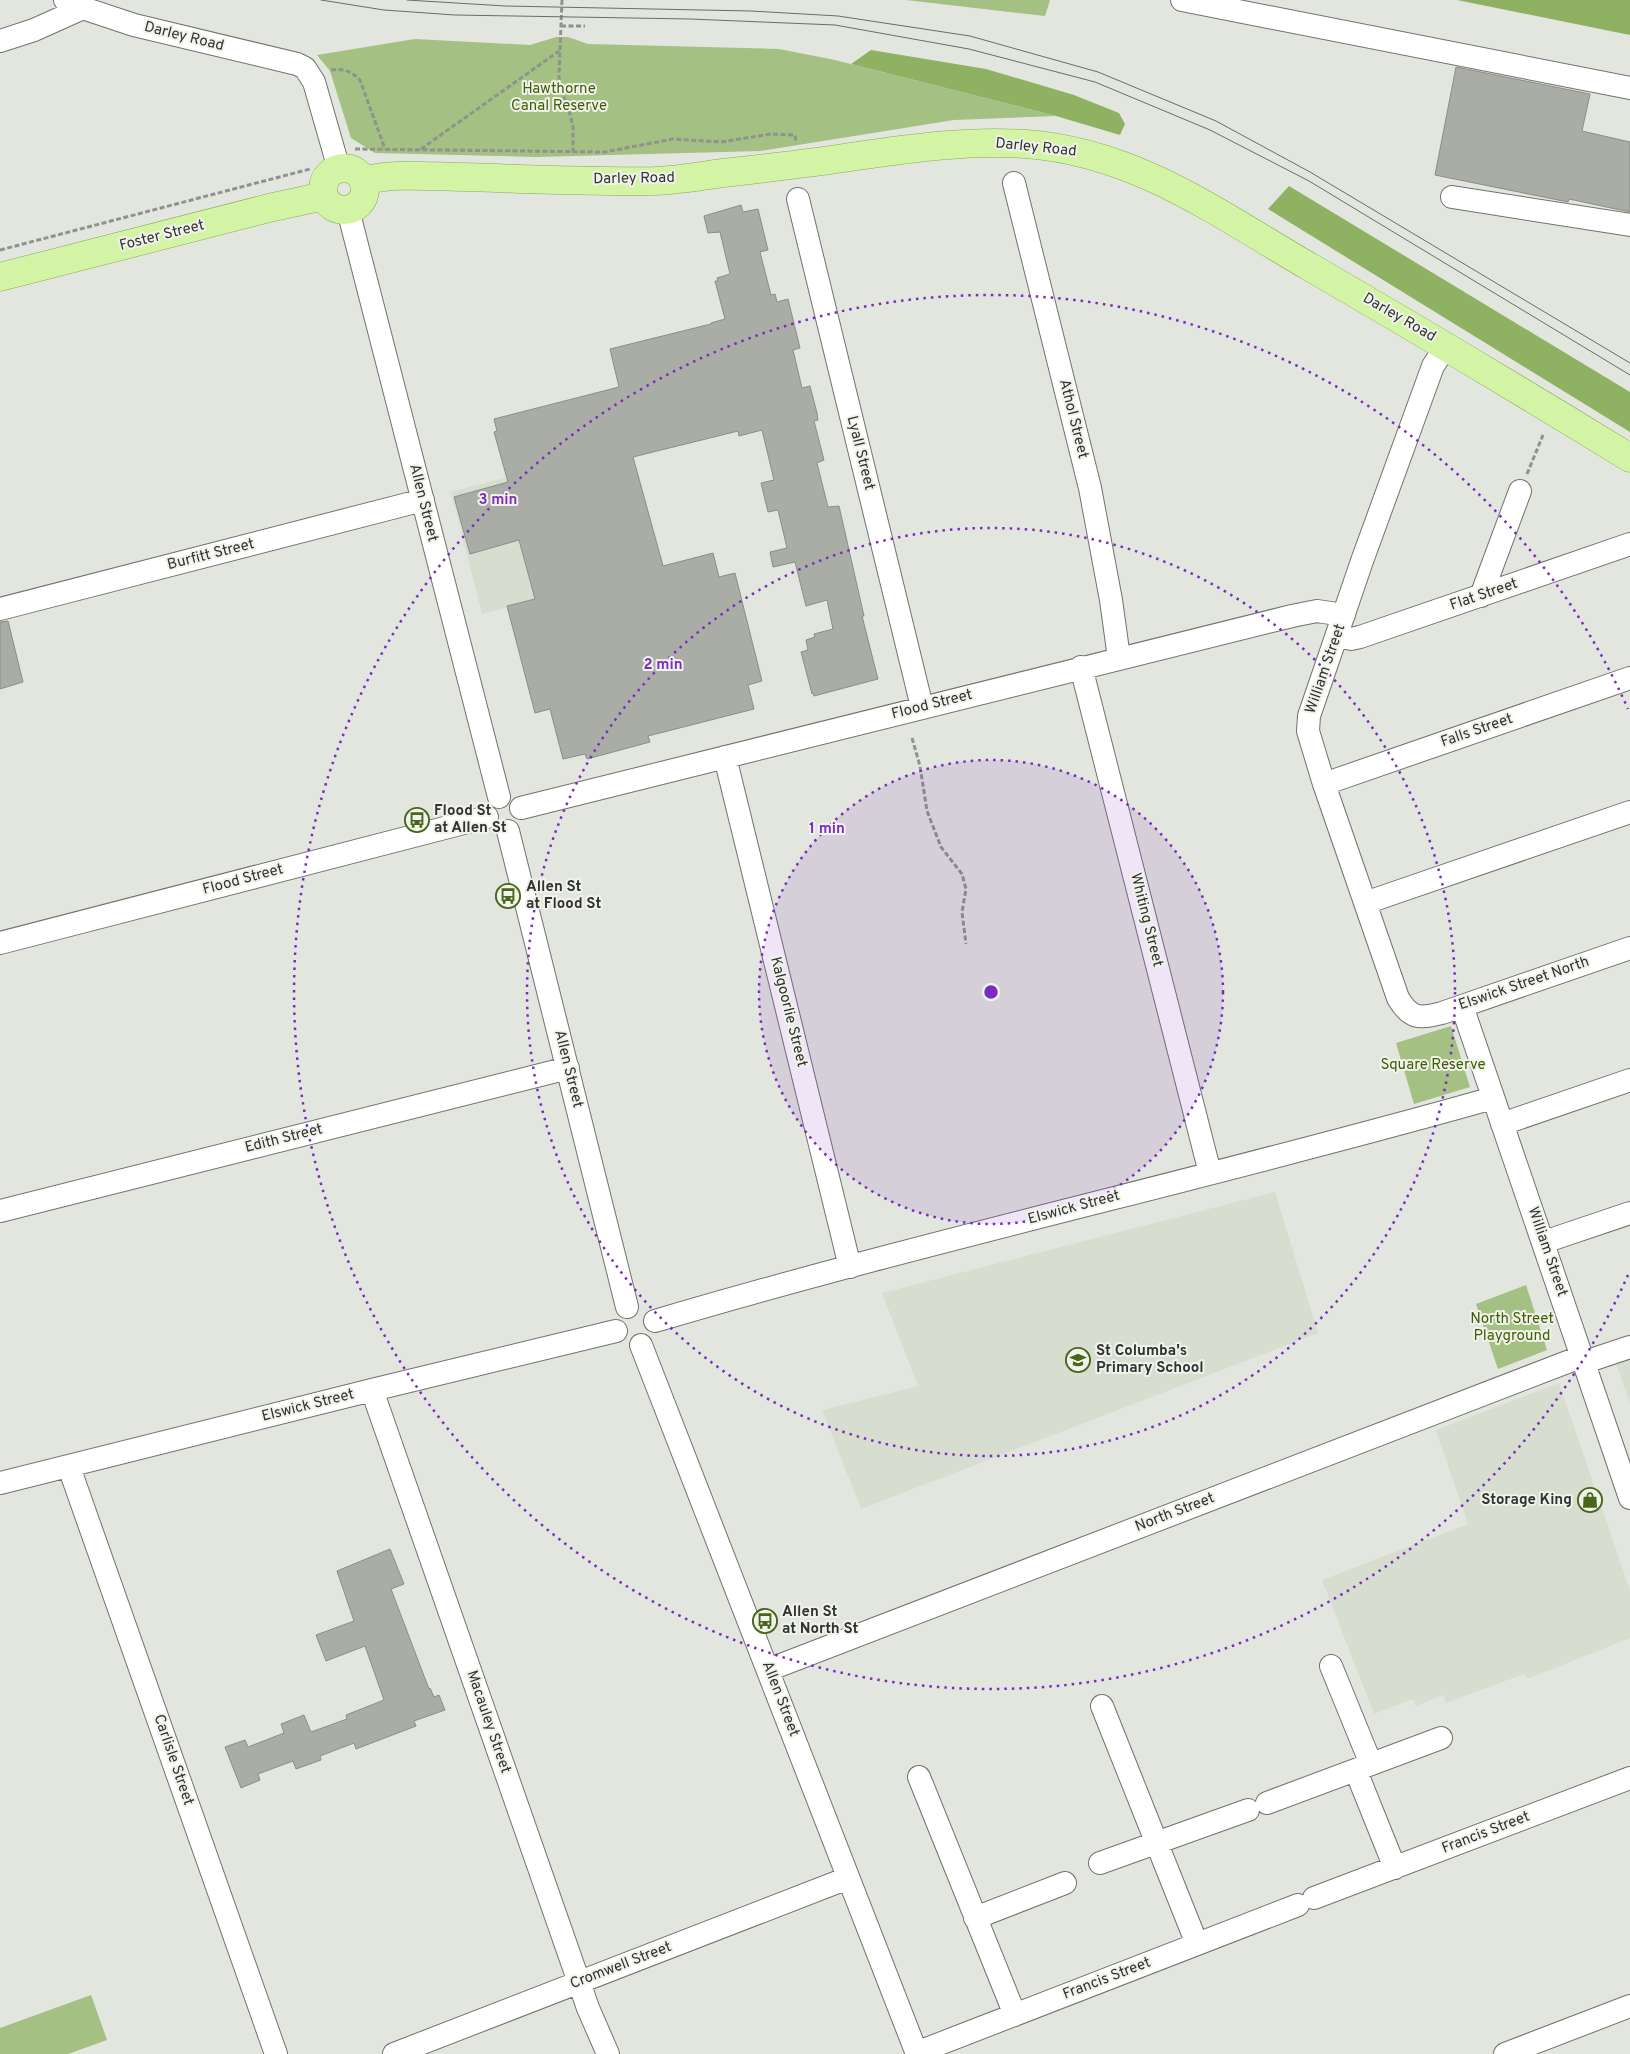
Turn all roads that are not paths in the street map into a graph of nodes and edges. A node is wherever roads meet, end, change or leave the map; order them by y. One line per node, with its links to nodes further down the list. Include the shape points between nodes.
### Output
1 (1182, 0): 4 (street)
2 (74, 4): 3 (street, via 34,30); 5 (street, Darley Road, via 134,24 297,64 308,71 314,82)
3 (0, 41)
4 (1630, 88)
5 (337, 161): 6 (main road, via 344,168 357,172); 8 (main road, via 326,179)
6 (364, 182): 11 (main road, via 365,194 359,204); 14 (main road, Darley Road, via 387,177 658,181 914,148 986,142 1055,147 1115,161 1158,179 1217,210)
7 (1014, 183): 22 (street, Athol Street, via 1090,488 1112,600)
8 (324, 196): 11 (main road, via 334,208); 13 (main road, Foster Street)
9 (1452, 197): 12 (street)
10 (798, 199): 25 (street, Lyall Street)
11 (348, 210): 17 (street, Allen Street)
12 (1630, 225)
13 (0, 277)
14 (1446, 346): 15 (main road, Darley Road); 21 (street, William Street, via 1433,366)
15 (1630, 458)
16 (1520, 491): 19 (street)
17 (423, 500): 20 (street, Burfitt Street); 28 (street, Allen Street)
18 (1630, 544): 19 (street, Flat Street)
19 (1481, 596): 21 (street, Flat Street, via 1351,639)
20 (0, 609)
21 (1340, 625): 22 (street, Flood Street, via 1327,612 1317,612); 27 (street, William Street, via 1308,721)
22 (1119, 658): 23 (street, Flood Street)
23 (1081, 668): 25 (street, Flood Street); 42 (street, Whiting Street)
24 (1630, 678): 27 (street, Falls Street)
25 (922, 707): 26 (street, Flood Street)
26 (726, 758): 29 (street, Flood Street); 46 (street, Kalgoorlie Street)
27 (1324, 784): 33 (street, William Street)
28 (499, 796): 29 (street, via 513,798); 31 (street, via 490,802)
29 (521, 808): 32 (street, via 521,820)
30 (1630, 812): 33 (street)
31 (487, 817): 32 (street, via 497,830); 34 (street, Flood Street)
32 (508, 831): 38 (street, Allen Street)
33 (1365, 903): 37 (street, William Street, via 1398,998 1406,1010)
34 (0, 943)
35 (1630, 948): 36 (street, Elswick Street North)
36 (1462, 1006): 37 (street, Elswick Street North); 40 (street, William Street)
37 (1418, 1017)
38 (568, 1068): 43 (street, Edith Street); 47 (street, Allen Street)
39 (1630, 1080): 41 (street)
40 (1493, 1098): 41 (street, William Street); 42 (street, Elswick Street)
41 (1502, 1124): 45 (street, William Street)
42 (1210, 1173): 46 (street, Elswick Street)
43 (0, 1211)
44 (1630, 1213): 45 (street)
45 (1544, 1242): 52 (street, William Street)
46 (850, 1267): 48 (street, Elswick Street)
47 (627, 1307): 48 (street, via 641,1306 653,1314); 49 (street, via 617,1317)
48 (655, 1321): 50 (street, via 654,1336)
49 (616, 1331): 50 (street, via 623,1342); 53 (street, Elswick Street)
50 (641, 1345): 58 (street, Allen Street)
51 (1630, 1347): 52 (street, North Street)
52 (1584, 1359): 56 (street, William Street); 58 (street, North Street)
53 (372, 1390): 54 (street, Elswick Street); 71 (street, Macauley Street)
54 (69, 1467): 55 (street, Elswick Street); 74 (street, Carlisle Street)
55 (0, 1484)
56 (1628, 1486)
57 (1331, 1666): 61 (street)
58 (768, 1670): 67 (street, Allen Street)
59 (1102, 1706): 64 (street)
60 (1441, 1738): 61 (street)
61 (1364, 1768): 64 (street); 66 (street)
62 (919, 1777): 69 (street)
63 (1630, 1778): 66 (street, Francis Street)
64 (1157, 1842): 65 (street); 70 (street)
65 (1100, 1863)
66 (1395, 1868): 70 (street, Francis Street)
67 (848, 1878): 71 (street, Cromwell Street); 77 (street, Allen Street)
68 (1065, 1882): 69 (street)
69 (976, 1918): 73 (street)
70 (1197, 1944): 73 (street, Francis Street)
71 (579, 1982): 75 (street, Cromwell Street); 76 (street, Macauley Street)
72 (1630, 2006): 78 (street)
73 (1015, 2015): 77 (street, Francis Street)
74 (276, 2054)
75 (394, 2054)
76 (608, 2054)
77 (916, 2054)
78 (1505, 2054)

